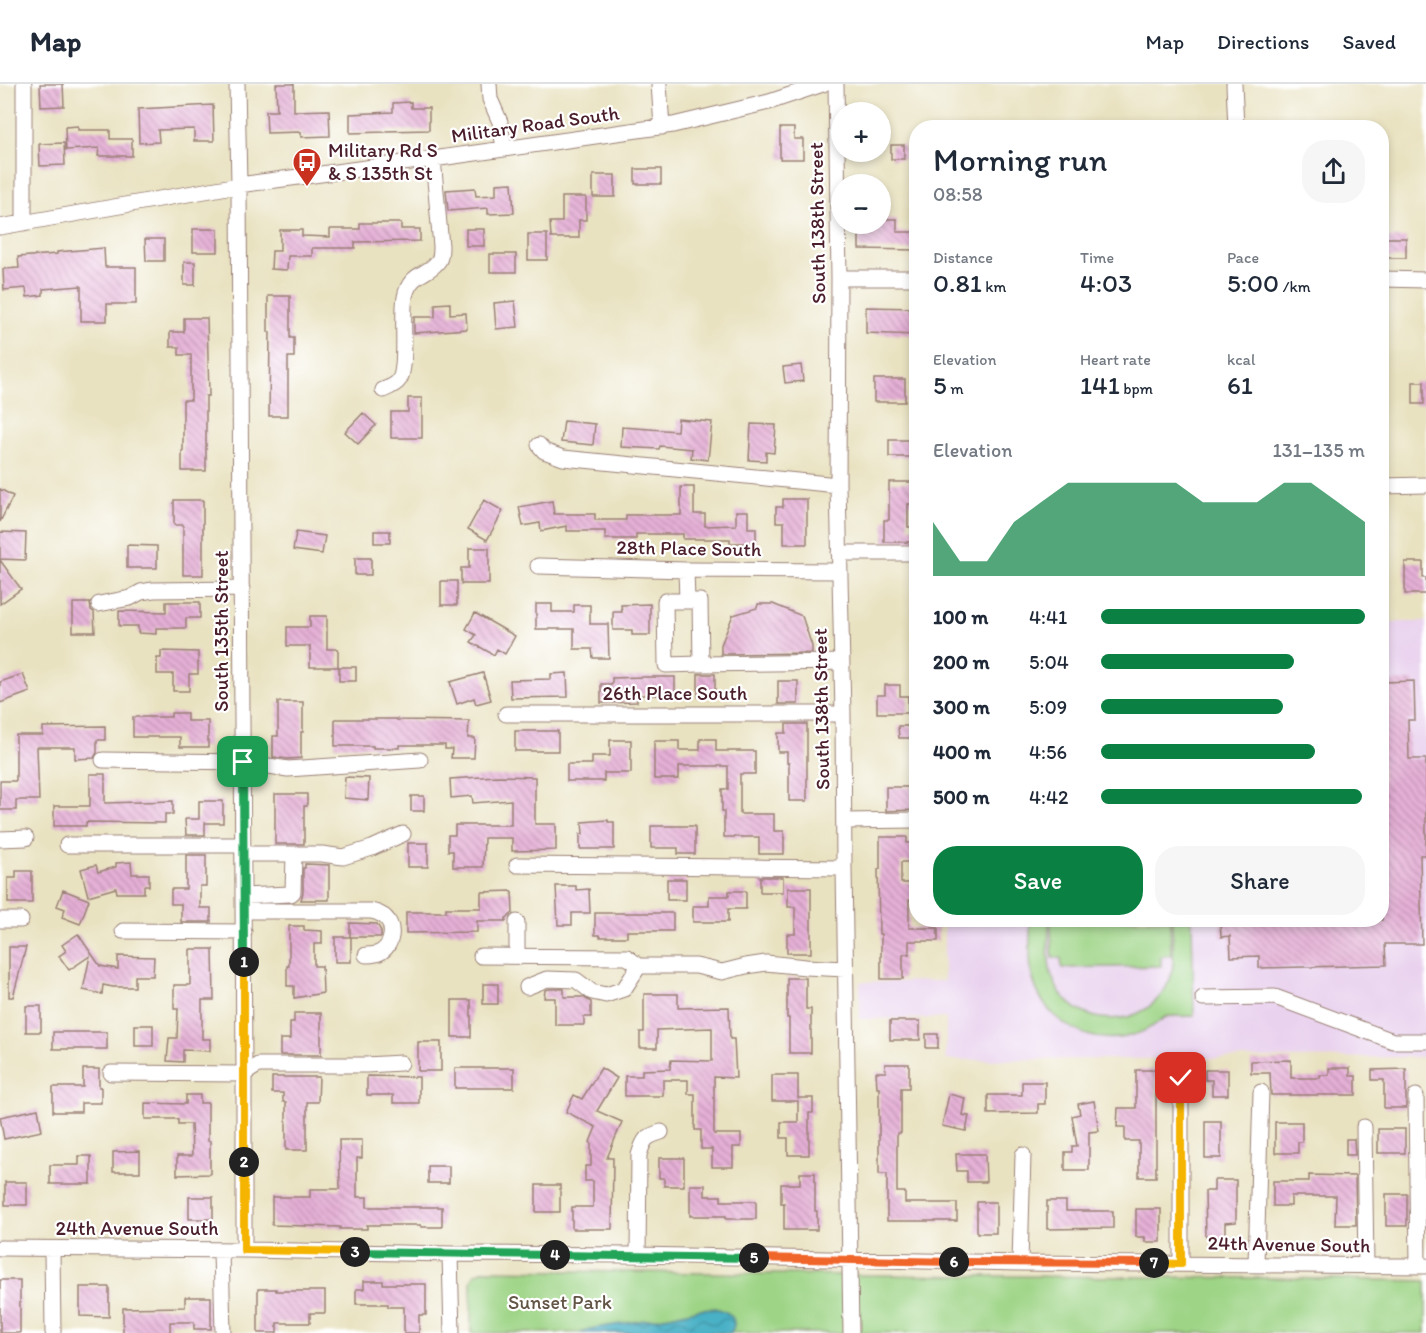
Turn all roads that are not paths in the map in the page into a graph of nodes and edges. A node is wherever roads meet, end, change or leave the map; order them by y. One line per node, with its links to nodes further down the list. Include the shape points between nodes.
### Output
1 (24, 84): 13 (street)
2 (237, 84): 12 (street, South 135th Street)
3 (489, 84): 10 (street)
4 (659, 84): 9 (street)
5 (823, 84): 9 (street, Military Road South, via 769,102)
6 (836, 84): 15 (street, South 138th Street)
7 (1234, 84): 8 (street)
8 (1236, 120)
9 (662, 126): 10 (street, Military Road South)
10 (504, 149): 11 (street, Military Road South)
11 (433, 159): 12 (street, Military Road South); 19 (street, via 440,258 412,280 405,294 403,370 398,382)
12 (239, 185): 13 (street, Military Road South); 29 (street, South 135th Street)
13 (24, 223): 14 (street, Military Road South)
14 (0, 227)
15 (839, 278): 16 (street); 21 (street, South 138th Street)
16 (909, 278)
17 (1389, 279): 18 (street)
18 (1426, 280)
19 (383, 390)
20 (539, 445): 21 (street, via 563,458)
21 (838, 485): 24 (street, South 138th Street)
22 (1426, 485): 23 (street)
23 (1389, 486)
24 (839, 553): 25 (street); 28 (street, South 138th Street)
25 (909, 553)
26 (538, 566): 27 (street, 28th Place South)
27 (686, 570): 28 (street, 28th Place South); 30 (street)
28 (840, 571): 32 (street, South 138th Street)
29 (242, 589): 31 (street, via 153,590); 38 (street, South 135th Street)
30 (687, 601): 33 (street, via 700,601); 33 (street, via 665,601 666,665)
31 (99, 604)
32 (842, 662): 33 (street); 35 (street, South 138th Street)
33 (701, 664)
34 (506, 714): 35 (street, 26th Place South)
35 (843, 714): 40 (street, South 138th Street)
36 (103, 760): 38 (street)
37 (420, 760): 38 (street, via 288,769)
38 (243, 762): 45 (street, South 135th Street)
39 (909, 820): 40 (street)
40 (844, 821): 48 (street, South 138th Street)
41 (403, 834): 46 (street, via 352,855)
42 (0, 838): 43 (street)
43 (26, 838)
44 (67, 845): 45 (street)
45 (243, 850): 46 (street); 49 (street, South 135th Street)
46 (294, 854): 49 (street, via 291,894)
47 (517, 865): 48 (street)
48 (844, 868): 60 (street, South 138th Street)
49 (244, 896): 50 (street, South 135th Street)
50 (244, 912): 55 (street, South 135th Street); 56 (street, via 381,914 391,926 392,935 387,948)
51 (0, 920): 52 (street)
52 (21, 920)
53 (517, 922): 58 (street)
54 (123, 931): 55 (street)
55 (244, 932): 66 (street, South 135th Street)
56 (366, 955)
57 (481, 956): 58 (street)
58 (517, 956): 59 (street, via 627,957)
59 (639, 966): 60 (street, via 696,966 722,972 766,963); 61 (street, via 624,989 606,995 592,992 576,980 547,979)
60 (846, 969): 79 (street, South 138th Street)
61 (527, 987)
62 (1203, 998): 63 (street, via 1275,998 1393,1041)
63 (1426, 1041)
64 (401, 1063): 66 (street, via 258,1065)
65 (111, 1073): 66 (street)
66 (244, 1074): 76 (street, South 135th Street)
67 (1181, 1078): 81 (street)
68 (1261, 1092): 82 (street)
69 (1416, 1096): 84 (street)
70 (1364, 1127): 83 (street)
71 (662, 1132): 78 (street, via 648,1136 639,1155)
72 (1023, 1155): 80 (street)
73 (0, 1248): 74 (street, 24th Avenue South)
74 (52, 1249): 75 (street, 24th Avenue South); 85 (street)
75 (221, 1250): 76 (street, 24th Avenue South); 86 (street)
76 (244, 1250): 77 (street, 24th Avenue South)
77 (450, 1254): 78 (street, 24th Avenue South); 87 (street)
78 (638, 1256): 79 (street, 24th Avenue South)
79 (850, 1260): 80 (street, 24th Avenue South); 88 (street, South 138th Street)
80 (1020, 1263): 81 (street, 24th Avenue South)
81 (1181, 1264): 82 (street, 24th Avenue South)
82 (1256, 1264): 83 (street, 24th Avenue South)
83 (1366, 1266): 84 (street, 24th Avenue South)
84 (1422, 1266)
85 (53, 1333)
86 (223, 1333)
87 (452, 1333)
88 (851, 1333)

